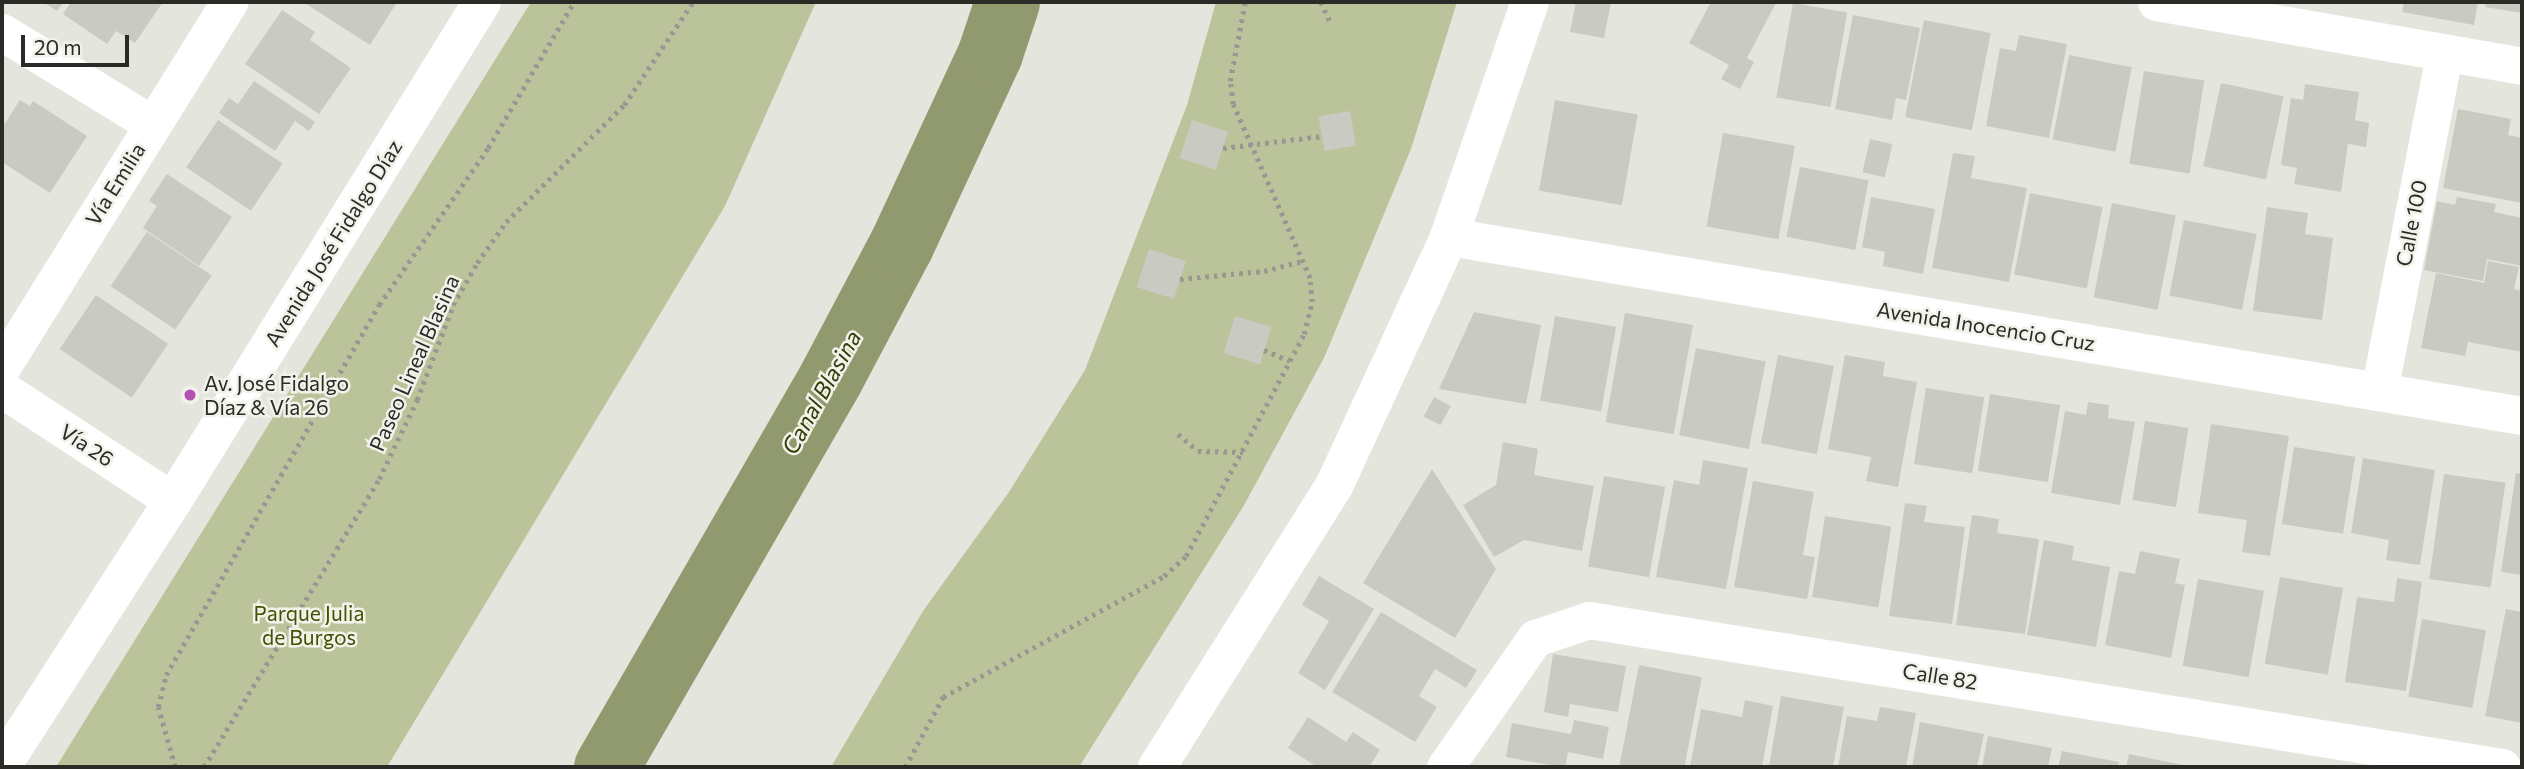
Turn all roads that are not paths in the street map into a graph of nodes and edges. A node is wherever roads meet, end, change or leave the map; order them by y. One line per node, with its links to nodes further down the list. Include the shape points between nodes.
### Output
1 (229, 2): 8 (street, Vía Emilia)
2 (482, 2): 14 (street, Avenida José Fidalgo Díaz)
3 (1530, 2): 9 (street)
4 (2156, 2): 6 (street)
5 (2, 32): 8 (street)
6 (2444, 53): 7 (street); 12 (street, Calle 100)
7 (2522, 66)
8 (152, 124): 10 (street, Vía Emilia)
9 (1449, 237): 12 (street, Avenida Inocencio Cruz); 16 (street, via 1335,484)
10 (2, 367)
11 (2, 389): 14 (street, Vía 26)
12 (2379, 392): 13 (street, Avenida Inocencio Cruz)
13 (2522, 416)
14 (173, 501): 15 (street, Avenida José Fidalgo Díaz)
15 (2, 766)
16 (1157, 767)
17 (1445, 767): 18 (street, Calle 82, via 1535,638 1589,620)
18 (2502, 767)

